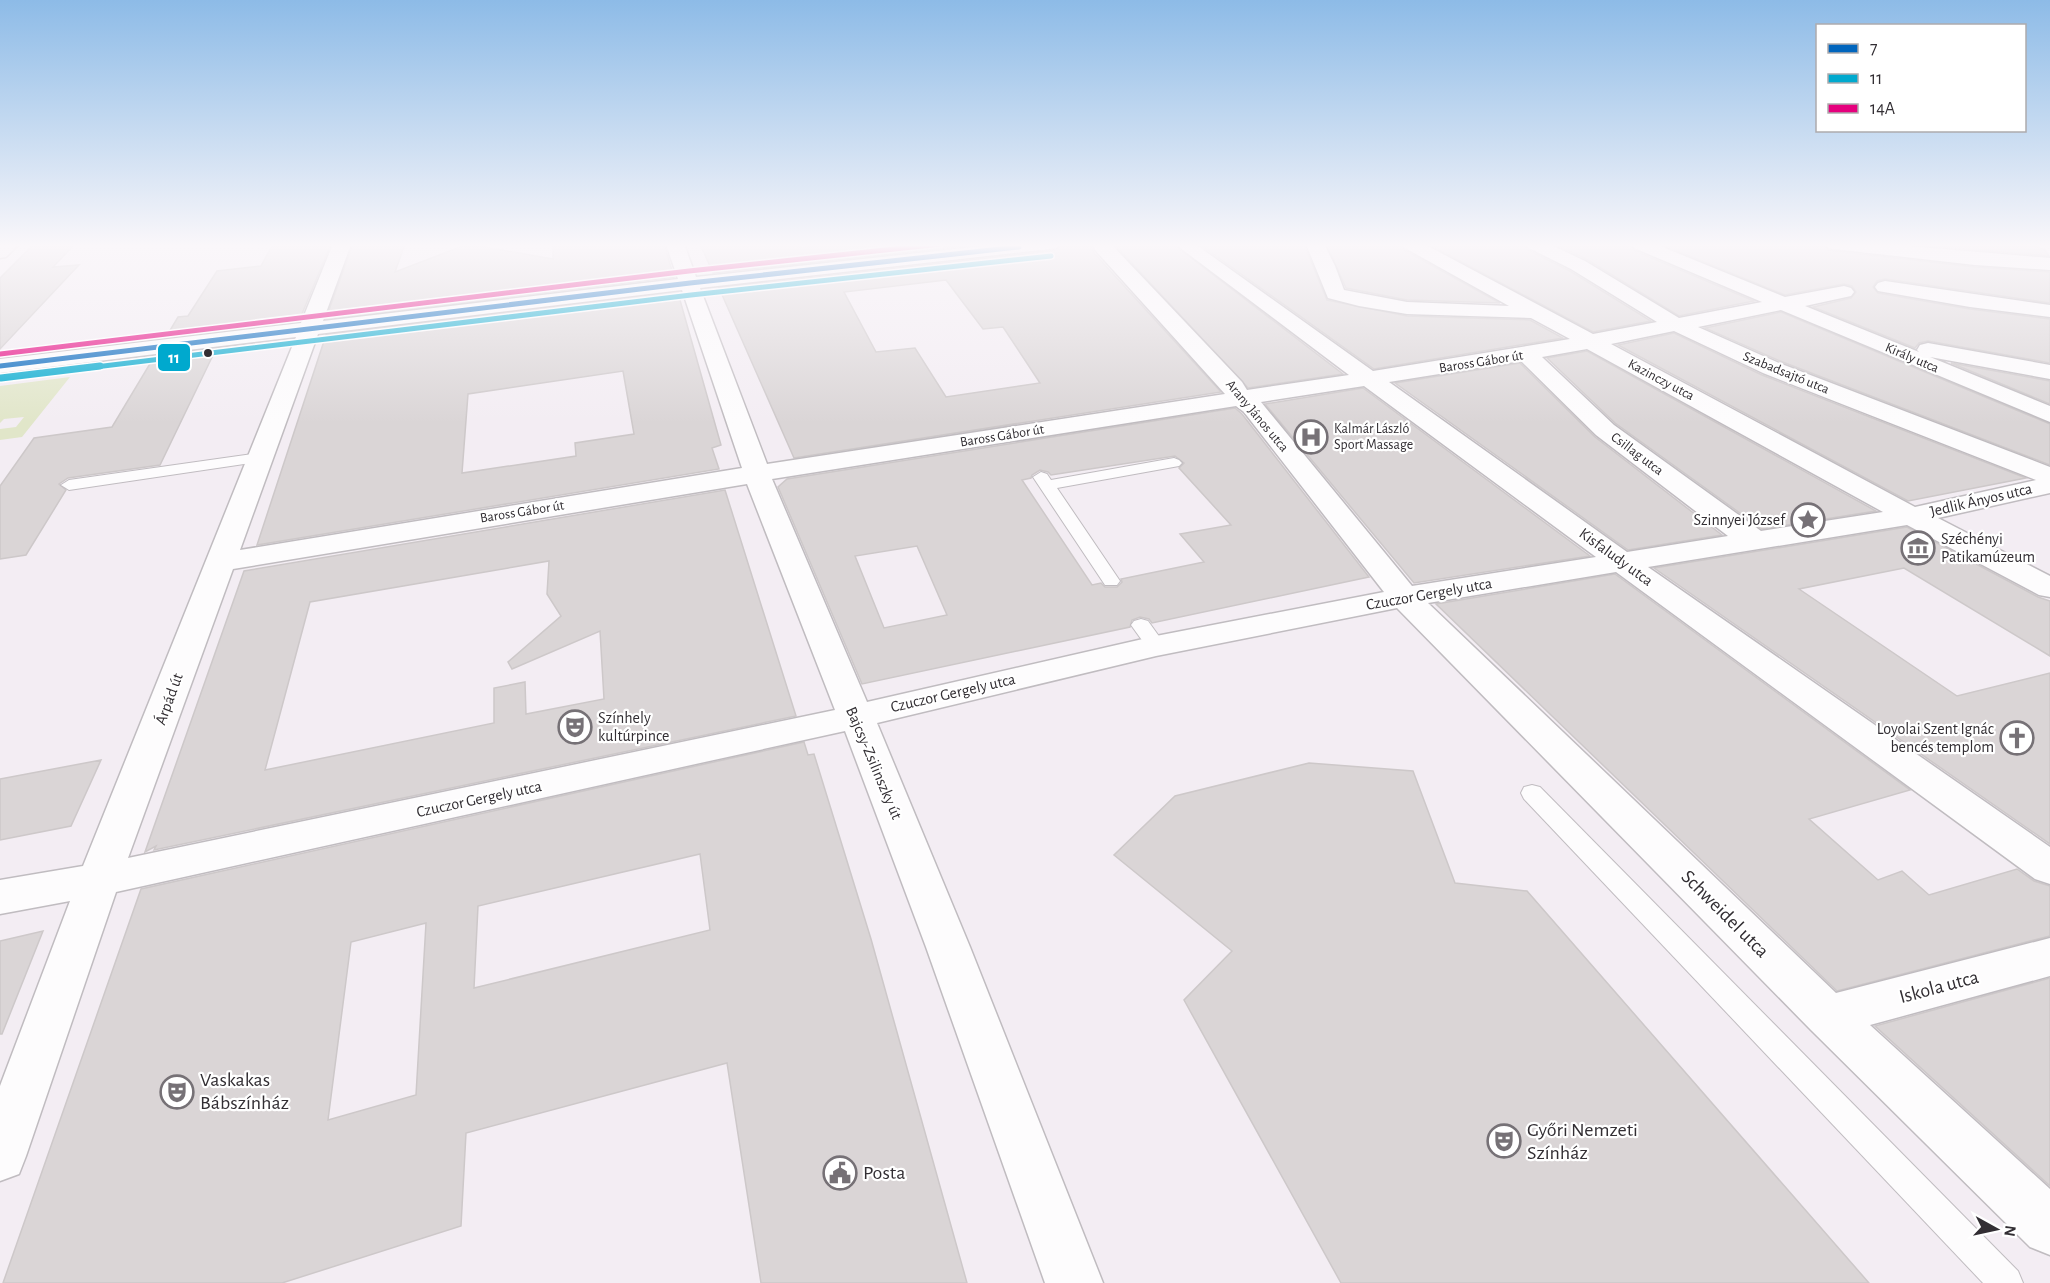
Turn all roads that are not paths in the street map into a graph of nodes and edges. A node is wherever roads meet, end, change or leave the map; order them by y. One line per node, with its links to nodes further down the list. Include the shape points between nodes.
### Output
1 (319, 304): 15 (street, Árpád út)
2 (517, 304): 15 (street)
3 (697, 304): 26 (street, Bajcsy-Zsilinszky út)
4 (1156, 304): 22 (street, Arany János utca)
5 (1266, 304): 21 (street, Kisfaludy utca)
6 (1383, 304): 13 (street, via 1452,311)
7 (1520, 304): 13 (street, Kazinczy utca)
8 (1642, 304): 14 (street, Szabadsajtó utca)
9 (1777, 304): 14 (street, Baross Gábor út)
10 (1783, 304): 16 (street, Király utca)
11 (1996, 304): 12 (street)
12 (2050, 310)
13 (1535, 312): 17 (street, Kazinczy utca)
14 (1675, 324): 17 (street, Baross Gábor út); 27 (street, Szabadsajtó utca, via 1771,368)
15 (309, 329): 19 (street); 24 (street, Árpád út)
16 (1870, 340): 20 (street); 23 (street, Király utca)
17 (1591, 342): 18 (street, Baross Gábor út); 30 (street, Kazinczy utca)
18 (1526, 354): 21 (street, Baross Gábor út); 31 (street, Csillag utca, via 1605,430)
19 (0, 366)
20 (2050, 372)
21 (1370, 380): 22 (street, Baross Gábor út); 33 (street, Kisfaludy utca)
22 (1243, 399): 26 (street, Baross Gábor út); 36 (street, Arany János utca)
23 (2050, 416)
24 (260, 458): 28 (lane); 32 (street, Árpád út)
25 (1174, 463): 34 (lane, via 1044,481)
26 (756, 474): 32 (street, Baross Gábor út); 37 (street, Bajcsy-Zsilinszky út)
27 (2050, 476)
28 (69, 485)
29 (2050, 485): 30 (street, Jedlik Ányos utca)
30 (1911, 516): 31 (street, Czuczor Gergely utca); 35 (street, Kazinczy utca)
31 (1757, 541): 33 (street, Czuczor Gergely utca)
32 (220, 562): 40 (street, Árpád út)
33 (1622, 562): 36 (street, Czuczor Gergely utca); 39 (street, Kisfaludy utca, via 1977,828)
34 (1111, 581)
35 (2050, 588)
36 (1404, 597): 37 (street, Czuczor Gergely utca, via 1149,636); 43 (street, Schweidel utca)
37 (855, 716): 40 (street, Czuczor Gergely utca); 46 (street, Bajcsy-Zsilinszky út, via 948,947)
38 (1532, 792): 47 (lane)
39 (2050, 868)
40 (99, 880): 41 (street, Czuczor Gergely utca); 44 (street, Árpád út)
41 (0, 897)
42 (2050, 957): 43 (street, Iskola utca)
43 (1828, 1016): 45 (street, Schweidel utca)
44 (0, 1156)
45 (2050, 1227)
46 (1074, 1283)
47 (2006, 1283)

